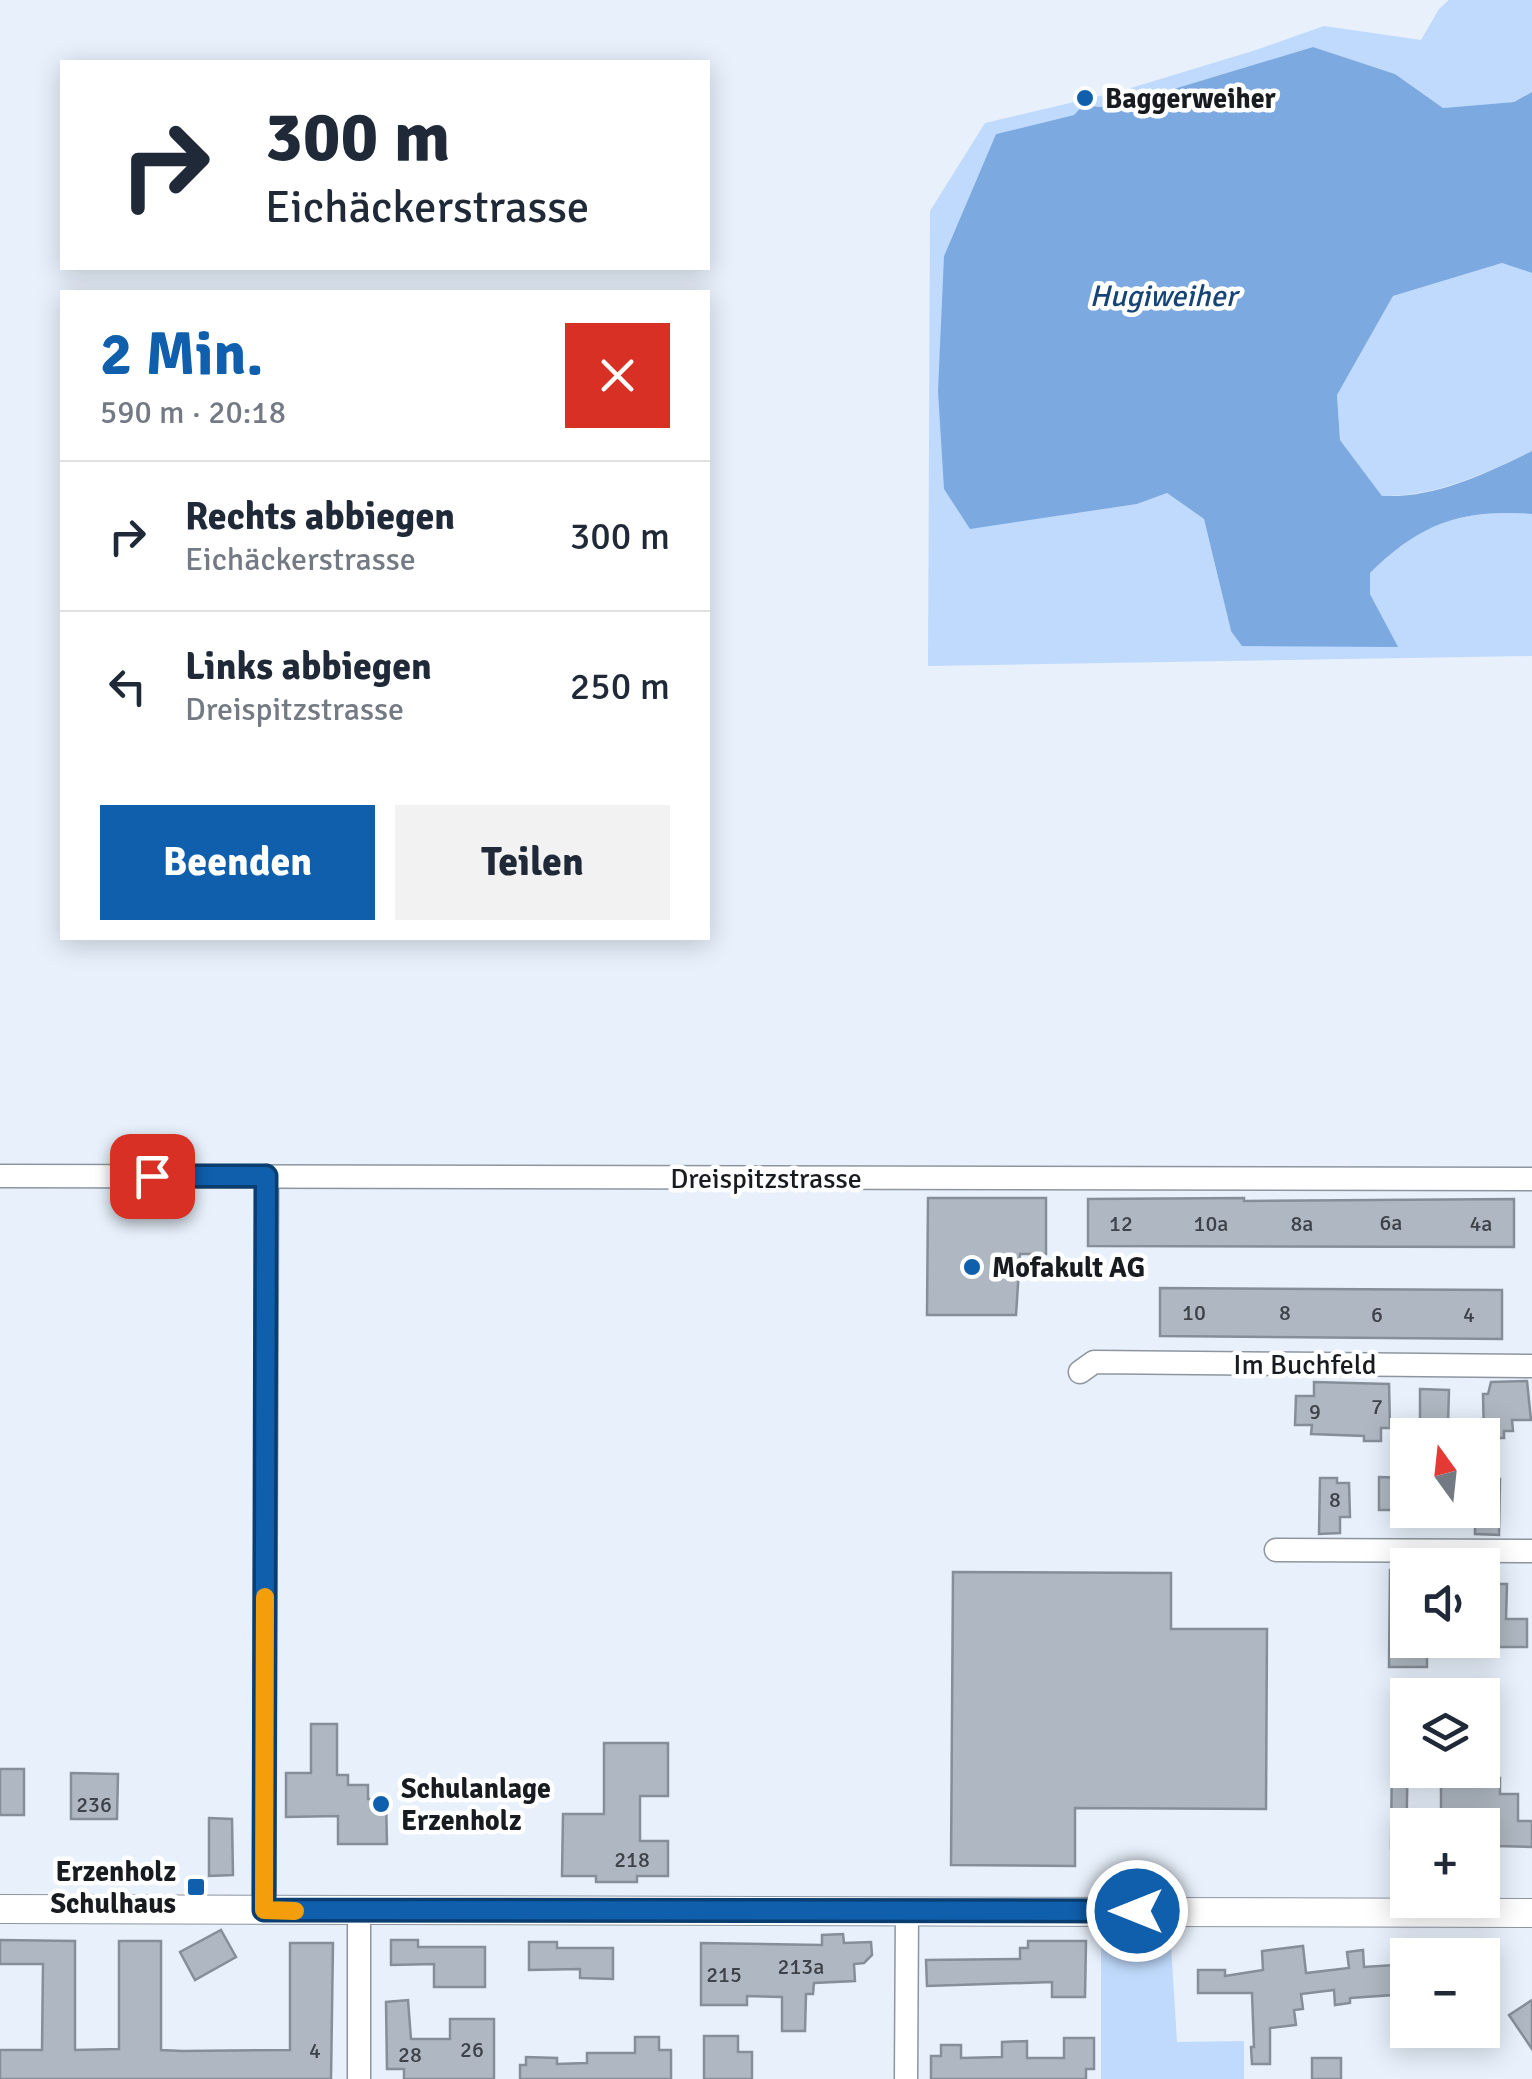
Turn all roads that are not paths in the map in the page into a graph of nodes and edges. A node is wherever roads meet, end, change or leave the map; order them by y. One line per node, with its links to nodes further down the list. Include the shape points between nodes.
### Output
1 (0, 1176): 2 (street, Dreispitzstrasse)
2 (266, 1176): 3 (street, Dreispitzstrasse); 9 (street)
3 (1532, 1179)
4 (1532, 1366): 5 (street, Im Buchfeld, via 1094,1362)
5 (1080, 1372)
6 (1276, 1550): 7 (street)
7 (1532, 1551)
8 (0, 1909): 9 (main road)
9 (264, 1910): 10 (main road)
10 (359, 1910): 11 (main road); 13 (street)
11 (907, 1911): 12 (main road); 14 (street)
12 (1532, 1912)
13 (358, 2079)
14 (906, 2079)

